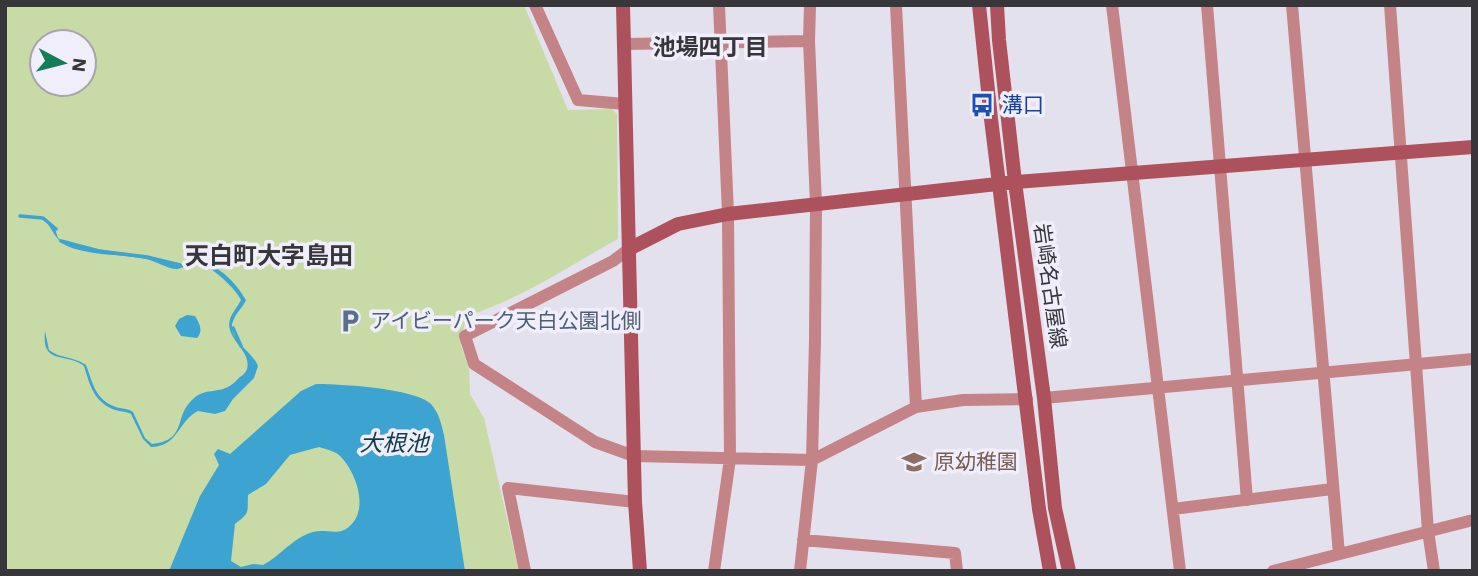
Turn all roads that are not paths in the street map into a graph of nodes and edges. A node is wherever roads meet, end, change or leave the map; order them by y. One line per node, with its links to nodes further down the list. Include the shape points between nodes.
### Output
1 (535, 5): 15 (street, via 578,100)
2 (623, 5): 14 (street)
3 (719, 5): 13 (street)
4 (810, 5): 12 (street)
5 (896, 5): 23 (street)
6 (979, 5): 22 (street, 岩崎名古屋線)
7 (997, 5): 21 (street, 岩崎名古屋線)
8 (1112, 5): 20 (street)
9 (1207, 5): 19 (street)
10 (1292, 5): 18 (street)
11 (1390, 5): 17 (street)
12 (809, 41): 13 (street); 24 (street)
13 (721, 42): 14 (street); 25 (street)
14 (624, 44): 15 (street)
15 (625, 104): 26 (street)
16 (1473, 147): 17 (street)
17 (1401, 153): 18 (street); 28 (street)
18 (1305, 160): 19 (street); 29 (street)
19 (1221, 166): 20 (street); 30 (street)
20 (1132, 173): 21 (street); 31 (street)
21 (1015, 182): 22 (street); 32 (street, 岩崎名古屋線)
22 (999, 185): 23 (street); 33 (street, 岩崎名古屋線)
23 (905, 194): 24 (street); 34 (street)
24 (816, 204): 25 (street); 37 (street)
25 (728, 214): 26 (street, via 678,224); 36 (street)
26 (629, 249): 35 (street); 35 (street, via 465,336 474,363 595,442)
27 (1473, 359): 28 (street)
28 (1416, 364): 29 (street); 43 (street)
29 (1322, 373): 30 (street); 38 (street)
30 (1238, 381): 31 (street); 39 (street)
31 (1158, 389): 32 (street); 41 (street)
32 (1044, 398): 53 (street, 岩崎名古屋線, via 1055,508)
33 (1027, 399): 34 (street, via 962,400); 52 (street, 岩崎名古屋線)
34 (916, 407): 37 (street)
35 (634, 456): 36 (street); 40 (street)
36 (730, 460): 37 (street); 49 (street)
37 (812, 460): 44 (street)
38 (1332, 489): 39 (street); 45 (street)
39 (1247, 500): 41 (street)
40 (635, 502): 47 (street, via 508,488); 48 (street)
41 (1172, 509): 54 (street)
42 (1473, 520): 43 (street)
43 (1429, 531): 45 (street); 56 (street)
44 (803, 540): 50 (street); 51 (street, via 955,553)
45 (1339, 554): 46 (street)
46 (1294, 568): 55 (street)
47 (525, 571)
48 (640, 571)
49 (714, 571)
50 (800, 571)
51 (957, 571)
52 (1050, 571)
53 (1069, 571)
54 (1180, 571)
55 (1273, 571)
56 (1434, 571)

